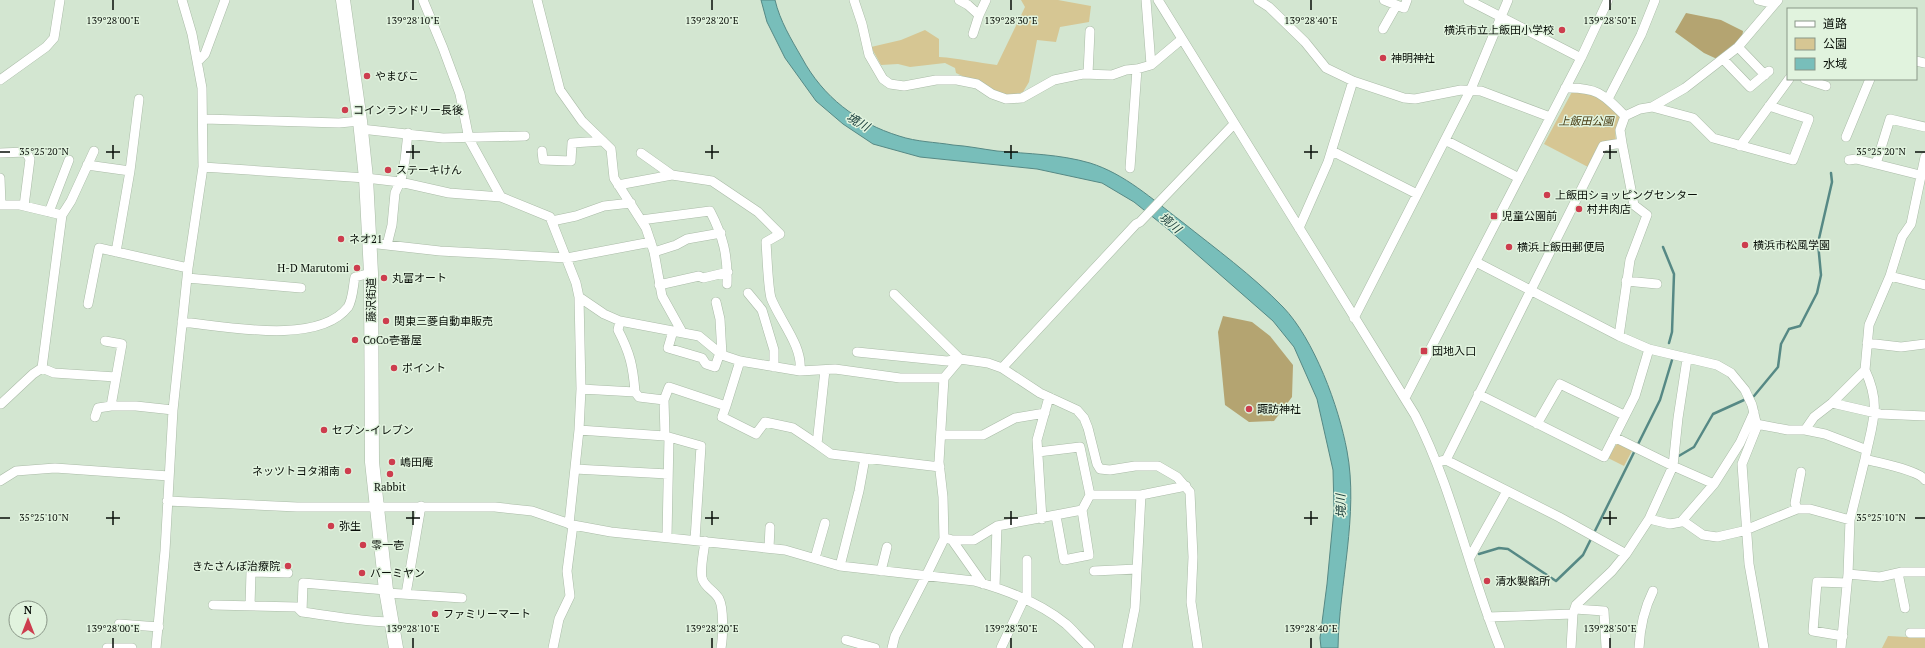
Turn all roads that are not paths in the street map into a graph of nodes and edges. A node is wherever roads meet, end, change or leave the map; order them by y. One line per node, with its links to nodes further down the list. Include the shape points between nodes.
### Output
1 (60, 0): 35 (street, via 54,38 46,47)
2 (182, 0): 31 (street)
3 (225, 0): 31 (street, via 205,54)
4 (342, 0): 51 (highway, 藤沢街道)
5 (423, 0): 56 (street, via 460,94)
6 (537, 0): 58 (street, via 560,90 582,121)
7 (854, 0): 34 (street, via 874,66 890,84 904,86 936,80 957,80 977,84 999,97 1014,100 1028,96 1054,80)
8 (959, 0): 22 (street)
9 (986, 0): 22 (street)
10 (1146, 0): 32 (street)
11 (1158, 0): 27 (street)
12 (1258, 0): 39 (street, via 1269,7 1305,42 1326,68)
13 (1384, 0): 21 (street)
14 (1407, 0): 21 (street, via 1404,8)
15 (1468, 0): 23 (street)
16 (1508, 0): 23 (street)
17 (1608, 0): 29 (street)
18 (1656, 0): 44 (street)
19 (1758, 0): 20 (street)
20 (1776, 2): 28 (street)
21 (1396, 6): 24 (street)
22 (979, 15): 26 (street)
23 (1501, 17): 29 (street); 42 (street)
24 (1384, 29)
25 (1090, 31): 34 (street)
26 (973, 34)
27 (1182, 39): 32 (street); 50 (street)
28 (1738, 47): 30 (street); 30 (street, via 1767,73 1750,87)
29 (1581, 58): 41 (street)
30 (1722, 59): 46 (street, via 1686,88)
31 (198, 61): 49 (street)
32 (1151, 65): 33 (street)
33 (1137, 69): 34 (street, via 1112,75); 72 (street)
34 (1088, 74)
35 (0, 80)
36 (1789, 80): 45 (street)
37 (1808, 80): 40 (street)
38 (1870, 80): 55 (street)
39 (1353, 81): 42 (street, via 1404,98); 61 (street)
40 (1826, 86)
41 (1565, 88): 44 (street, via 1589,88); 48 (street)
42 (1471, 89): 48 (street); 57 (street)
43 (139, 99): 73 (street)
44 (1608, 99): 47 (street)
45 (1769, 106): 60 (street); 60 (street, via 1809,119 1794,160)
46 (1652, 107): 47 (street); 60 (street, via 1693,118 1713,138)
47 (1625, 116): 59 (street, via 1620,130)
48 (1550, 117): 78 (street)
49 (204, 119): 51 (street); 71 (street)
50 (1234, 124): 90 (street); 132 (street, via 1136,224)
51 (361, 125): 53 (street); 77 (highway, 藤沢街道)
52 (1925, 128): 69 (street, via 1890,119)
53 (408, 133): 56 (street); 79 (street)
54 (525, 136): 56 (street)
55 (1846, 137)
56 (470, 139): 82 (street)
57 (1445, 140): 78 (street); 81 (street)
58 (603, 141): 63 (street, via 572,143 571,161 543,160); 80 (street, via 611,149 614,178)
59 (1622, 143): 104 (street, via 1634,204 1647,216 1634,249); 110 (street, via 1603,146)
60 (1740, 146)
61 (1332, 150): 81 (street); 90 (street)
62 (94, 151): 70 (street)
63 (542, 151)
64 (641, 152): 74 (street)
65 (0, 153): 85 (street, via 26,152 30,159)
66 (1925, 157): 75 (street)
67 (69, 160): 86 (street)
68 (1849, 160): 69 (street, via 1856,159)
69 (1876, 164): 75 (street)
70 (87, 165): 73 (street); 87 (street)
71 (203, 167): 77 (street); 99 (street)
72 (1130, 168)
73 (130, 171): 95 (street)
74 (672, 175): 80 (street); 135 (street, via 712,181 758,212 780,234 766,242 772,298 795,343 801,362)
75 (1920, 175): 102 (street, via 1911,224 1902,237)
76 (0, 178): 84 (street)
77 (366, 178): 79 (street); 93 (highway, 藤沢街道)
78 (1519, 178): 98 (street)
79 (400, 182): 82 (street, via 449,193); 94 (street, via 395,193)
80 (618, 185): 83 (street)
81 (1417, 194): 116 (street)
82 (501, 197): 89 (street, via 550,217)
83 (631, 203): 88 (street); 89 (street, via 604,206)
84 (0, 205): 85 (street)
85 (24, 206): 86 (street)
86 (49, 212): 87 (street)
87 (62, 215): 131 (street)
88 (641, 220): 91 (street, via 710,211); 92 (street)
89 (552, 221): 97 (street)
90 (1298, 228): 116 (street)
91 (722, 233): 96 (street, via 687,239); 100 (street)
92 (651, 242): 96 (street); 97 (street)
93 (369, 243): 94 (street); 101 (highway, 藤沢街道)
94 (387, 245): 97 (street, via 440,251)
95 (116, 252): 99 (street); 115 (street, via 99,248)
96 (654, 252): 107 (street)
97 (567, 258): 113 (street)
98 (1476, 262): 110 (street); 142 (street)
99 (188, 268): 103 (street)
100 (728, 272): 105 (street); 107 (street)
101 (371, 273): 117 (street, via 355,277 349,306 313,328 268,331); 184 (highway, 藤沢街道, via 372,462)
102 (1890, 276): 108 (street); 122 (street, via 1870,325)
103 (187, 278): 109 (street); 117 (street)
104 (1626, 281): 106 (street); 120 (street)
105 (728, 284)
106 (1657, 284)
107 (659, 285): 119 (street)
108 (1925, 285)
109 (301, 288)
110 (1530, 290): 120 (street); 140 (street)
111 (748, 293): 130 (street, via 762,310 774,350)
112 (894, 294): 127 (street)
113 (579, 297): 118 (street); 138 (street)
114 (716, 302): 126 (street, via 720,319)
115 (88, 304)
116 (1354, 318): 142 (street)
117 (182, 322): 148 (street)
118 (620, 322): 119 (street); 139 (street, via 618,330 634,368)
119 (678, 332): 126 (street, via 699,336); 126 (street, via 668,348 702,358 706,364 715,367)
120 (1619, 336): 124 (street)
121 (105, 341): 136 (street, via 122,344)
122 (1867, 343): 123 (street, via 1901,347); 134 (street)
123 (1925, 344)
124 (1649, 349): 128 (street); 152 (street, via 1635,396)
125 (857, 352): 127 (street, via 947,361)
126 (721, 354): 129 (street)
127 (960, 359): 132 (street); 137 (street)
128 (1687, 359): 149 (street, via 1717,365 1728,371 1744,390); 169 (street)
129 (740, 362): 130 (street); 147 (street)
130 (774, 367): 135 (street)
131 (42, 368): 136 (street, via 54,373); 145 (street)
132 (1002, 368): 141 (street)
133 (825, 370): 135 (street); 137 (street, via 900,378); 162 (street)
134 (1865, 370): 144 (street); 150 (street, via 1874,396)
135 (800, 371)
136 (116, 377): 146 (street)
137 (944, 378): 159 (street)
138 (581, 389): 139 (street); 157 (street)
139 (635, 392): 143 (street, via 639,397)
140 (1478, 394): 155 (street); 166 (street)
141 (1049, 397): 151 (street); 178 (street, via 1071,406 1084,418 1100,469 1158,466)
142 (1405, 398): 168 (street)
143 (664, 400): 147 (street, via 669,387); 160 (street)
144 (1832, 403): 150 (street); 158 (street, via 1814,416)
145 (1, 404)
146 (111, 406): 148 (street); 154 (street, via 98,408)
147 (726, 406): 162 (street, via 722,417 756,434 765,422 793,428)
148 (173, 410): 174 (street)
149 (1754, 412): 156 (street); 177 (street, via 1740,443)
150 (1875, 412): 153 (street); 163 (street)
151 (1045, 413): 159 (street, via 1015,418 983,435); 164 (street, via 1038,440)
152 (1624, 415): 155 (street, via 1560,384); 161 (street)
153 (1925, 416)
154 (95, 417)
155 (1538, 424): 161 (street, via 1604,458)
156 (1756, 424): 158 (street, via 1788,430); 196 (street, via 1742,464)
157 (579, 430): 160 (street); 171 (street)
158 (1805, 430): 163 (street, via 1825,434)
159 (941, 435): 170 (street)
160 (667, 437): 173 (street); 199 (street, via 701,446)
161 (1614, 437): 169 (street)
162 (818, 444): 165 (street, via 831,454)
163 (1867, 450): 167 (street)
164 (1038, 452): 180 (street, via 1080,447); 188 (street)
165 (865, 458): 170 (street); 207 (street)
166 (1446, 460): 168 (street); 179 (street)
167 (1865, 460): 175 (street, via 1914,472); 190 (street)
168 (1436, 462): 205 (street)
169 (1673, 466): 177 (street); 189 (street)
170 (940, 467): 198 (street)
171 (575, 470): 173 (street); 193 (street)
172 (1801, 472): 185 (street, via 1795,503)
173 (668, 474): 197 (street)
174 (169, 476): 176 (street, via 55,468 16,471); 182 (street)
175 (1925, 480)
176 (0, 481)
177 (1714, 484): 191 (street)
178 (1186, 486): 181 (street); 248 (street, via 1191,500 1191,602)
179 (1507, 490): 203 (street); 205 (street)
180 (1090, 495): 181 (street); 186 (street)
181 (1142, 495): 208 (street)
182 (167, 501): 184 (street); 231 (street)
183 (420, 506): 184 (street); 193 (street, via 495,507 532,511); 220 (street)
184 (376, 508): 218 (highway, 藤沢街道)
185 (1797, 509): 190 (street, via 1810,509); 196 (street)
186 (1082, 510): 187 (street); 187 (street, via 1089,555 1064,560)
187 (1056, 516): 188 (street)
188 (1042, 519): 194 (street)
189 (1649, 519): 191 (street, via 1670,524); 203 (street)
190 (1850, 520): 215 (street)
191 (1683, 521): 196 (street, via 1710,537)
192 (825, 523): 204 (street)
193 (571, 524): 197 (street, via 611,532); 241 (street, via 567,571 570,596 559,619)
194 (997, 526): 198 (street, via 974,540); 217 (street)
195 (770, 527): 202 (street)
196 (1747, 530): 252 (street, via 1752,583)
197 (667, 537): 199 (street)
198 (948, 539): 214 (street); 216 (street)
199 (695, 540): 200 (street)
200 (705, 541): 202 (street); 242 (street, via 702,576 721,604)
201 (887, 547): 209 (street)
202 (769, 548): 204 (street)
203 (1626, 554): 226 (street)
204 (815, 558): 207 (street)
205 (1469, 559): 228 (street)
206 (1027, 560): 222 (street)
207 (840, 566): 209 (street)
208 (1137, 569): 210 (street); 247 (street, via 1135,608)
209 (881, 571): 214 (street)
210 (1094, 571)
211 (1925, 572): 213 (street)
212 (288, 573): 224 (street, via 251,572)
213 (1898, 573): 215 (street); 225 (street)
214 (926, 576): 216 (street); 244 (street, via 895,636)
215 (1848, 579): 234 (street); 234 (street, via 1817,582 1813,631)
216 (983, 584): 217 (street)
217 (995, 587): 222 (street)
218 (386, 591): 220 (street); 227 (street, via 303,583); 229 (highway, 藤沢街道)
219 (1653, 591): 251 (street, via 1644,611)
220 (406, 594): 221 (street)
221 (462, 598)
222 (1026, 600): 245 (street); 246 (street, via 1067,625)
223 (213, 605): 224 (street)
224 (250, 606): 227 (street, via 297,607)
225 (1905, 608)
226 (1574, 611): 228 (street); 236 (street, via 1604,611); 250 (street)
227 (302, 612): 229 (street, via 370,622)
228 (1488, 617): 249 (street)
229 (391, 622): 240 (highway, 藤沢街道)
230 (119, 624): 231 (street)
231 (159, 627): 239 (street)
232 (1910, 633): 233 (street)
233 (1925, 633)
234 (1843, 636): 253 (street)
235 (846, 640): 243 (street)
236 (1606, 647)
237 (107, 648): 238 (street)
238 (132, 648)
239 (156, 648)
240 (396, 648)
241 (553, 648)
242 (721, 648)
243 (875, 648)
244 (892, 648)
245 (1001, 648)
246 (1090, 648)
247 (1127, 648)
248 (1198, 648)
249 (1500, 648)
250 (1571, 648)
251 (1639, 648)
252 (1764, 648)
253 (1841, 648)

